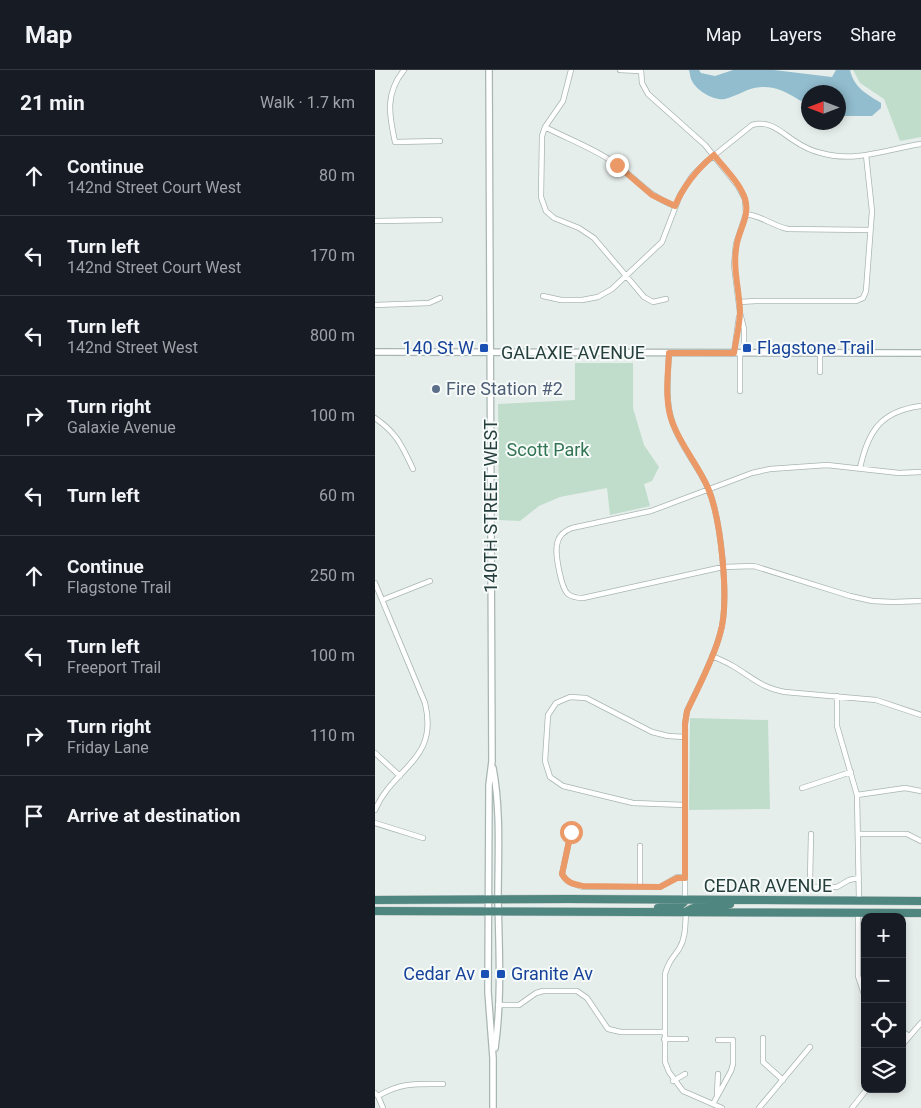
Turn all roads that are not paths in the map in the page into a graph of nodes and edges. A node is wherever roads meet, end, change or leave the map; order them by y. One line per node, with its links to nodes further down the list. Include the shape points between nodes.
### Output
1 (404, 70): 7 (street, via 395,81 390,98 390,125 395,142)
2 (489, 70): 24 (street, 140TH STREET WEST)
3 (571, 70): 6 (street, via 563,100)
4 (619, 70): 5 (street)
5 (641, 70): 9 (street, via 643,87 650,97)
6 (545, 128): 11 (street, via 605,156 652,195); 16 (street, via 541,144 544,208 551,216 594,238)
7 (439, 142)
8 (921, 144): 10 (street)
9 (714, 155): 10 (street, via 748,127 761,123 819,153 847,157); 11 (street, via 692,176); 12 (street, via 743,192)
10 (866, 155): 15 (street, via 871,196)
11 (675, 206): 16 (street, via 662,242)
12 (746, 214): 15 (street, via 788,229); 20 (street, via 735,258)
13 (440, 220): 14 (street)
14 (375, 221)
15 (870, 230): 20 (street, via 866,291 860,300)
16 (626, 277): 17 (street, via 593,298 561,300); 19 (street, via 648,300)
17 (543, 296)
18 (440, 298): 21 (street, via 429,303)
19 (666, 299)
20 (739, 302): 22 (street)
21 (375, 304)
22 (740, 313): 26 (street); 26 (street, via 744,329)
23 (375, 352): 24 (street, GALAXIE AVENUE)
24 (490, 352): 25 (street, GALAXIE AVENUE); 47 (street, 140TH STREET WEST)
25 (669, 353): 26 (street, GALAXIE AVENUE); 36 (street, via 672,423)
26 (739, 353): 27 (street, GALAXIE AVENUE); 30 (street)
27 (821, 353): 28 (street, GALAXIE AVENUE); 29 (street)
28 (921, 353)
29 (821, 372)
30 (740, 391)
31 (921, 406): 33 (street, via 899,410 884,418 864,447)
32 (375, 418): 34 (street, via 399,440)
33 (860, 468): 35 (street); 36 (street, via 827,465 770,469)
34 (413, 469)
35 (921, 472)
36 (709, 490): 37 (street, via 716,514); 37 (street, via 651,511 563,532 556,546 561,581 568,594 583,598)
37 (723, 566): 41 (street, via 754,566 871,601); 42 (street, via 723,621)
38 (430, 581): 40 (street)
39 (375, 583): 40 (street)
40 (382, 600): 49 (street, via 425,703 428,718 422,748)
41 (921, 601)
42 (712, 656): 43 (street, via 733,665 771,690); 45 (street, via 687,711)
43 (837, 696): 44 (street, via 876,700); 48 (street, via 837,726)
44 (921, 715)
45 (685, 737): 53 (street); 53 (street, via 652,732 586,698 570,697 556,703 547,715 545,761 550,777 563,786 633,803)
46 (375, 752): 49 (street)
47 (492, 761): 66 (street, 140TH STREET WEST); 67 (street, 140TH STREET WEST, via 498,808)
48 (851, 772): 50 (street); 52 (street)
49 (400, 776): 54 (street)
50 (802, 788)
51 (921, 791): 52 (street, via 905,788)
52 (857, 795): 58 (street)
53 (685, 805): 62 (street)
54 (375, 810)
55 (375, 823): 59 (street)
56 (571, 832): 64 (street, via 562,874 565,880 583,886)
57 (811, 834): 63 (street, via 810,881 813,887 837,887)
58 (859, 834): 60 (street, via 907,834); 63 (street)
59 (423, 838)
60 (921, 841)
61 (640, 846): 64 (street)
62 (685, 878): 64 (street, via 677,878 660,887); 70 (street)
63 (859, 878): 69 (street)
64 (640, 886)
65 (375, 900): 66 (highway, CEDAR AVENUE)
66 (489, 900): 67 (highway, CEDAR AVENUE); 73 (street, 140TH STREET WEST)
67 (498, 900): 70 (highway, CEDAR AVENUE); 74 (street, 140TH STREET WEST)
68 (749, 900): 69 (highway, CEDAR AVENUE); 70 (highway, CEDAR AVENUE); 77 (highway, via 697,907)
69 (859, 900): 71 (highway, CEDAR AVENUE)
70 (685, 901): 75 (highway, via 680,906)
71 (921, 901)
72 (375, 912): 73 (highway, CEDAR AVENUE)
73 (489, 912): 74 (highway, CEDAR AVENUE); 91 (street, 140TH STREET WEST, via 488,992)
74 (499, 912): 75 (highway, CEDAR AVENUE); 80 (street, 140TH STREET WEST)
75 (634, 912): 77 (highway, CEDAR AVENUE)
76 (858, 912): 77 (highway, CEDAR AVENUE); 78 (highway, CEDAR AVENUE); 79 (street, via 858,976)
77 (685, 913): 82 (street, via 683,939 668,962 665,974)
78 (921, 913)
79 (861, 985)
80 (498, 1005): 82 (street, via 519,1004 543,991 577,991 587,998 609,1030); 91 (street, 140TH STREET WEST)
81 (921, 1023): 84 (street)
82 (664, 1032): 86 (street)
83 (906, 1034): 84 (street)
84 (909, 1036): 89 (street)
85 (763, 1038): 95 (street, via 763,1062)
86 (665, 1039): 87 (street); 94 (street, via 665,1062)
87 (685, 1039)
88 (718, 1040): 99 (street, via 733,1040 733,1056 731,1071)
89 (906, 1040)
90 (810, 1047): 95 (street)
91 (493, 1058): 102 (street, 140TH STREET WEST)
92 (685, 1074): 94 (street)
93 (718, 1074): 99 (street)
94 (673, 1080): 100 (street, via 683,1091)
95 (783, 1080): 104 (street)
96 (443, 1084): 98 (street, via 402,1084)
97 (864, 1093): 105 (street)
98 (377, 1094): 101 (street)
99 (717, 1097): 100 (street)
100 (713, 1104): 103 (street)
101 (383, 1108)
102 (493, 1108)
103 (723, 1108)
104 (759, 1108)
105 (852, 1108)

